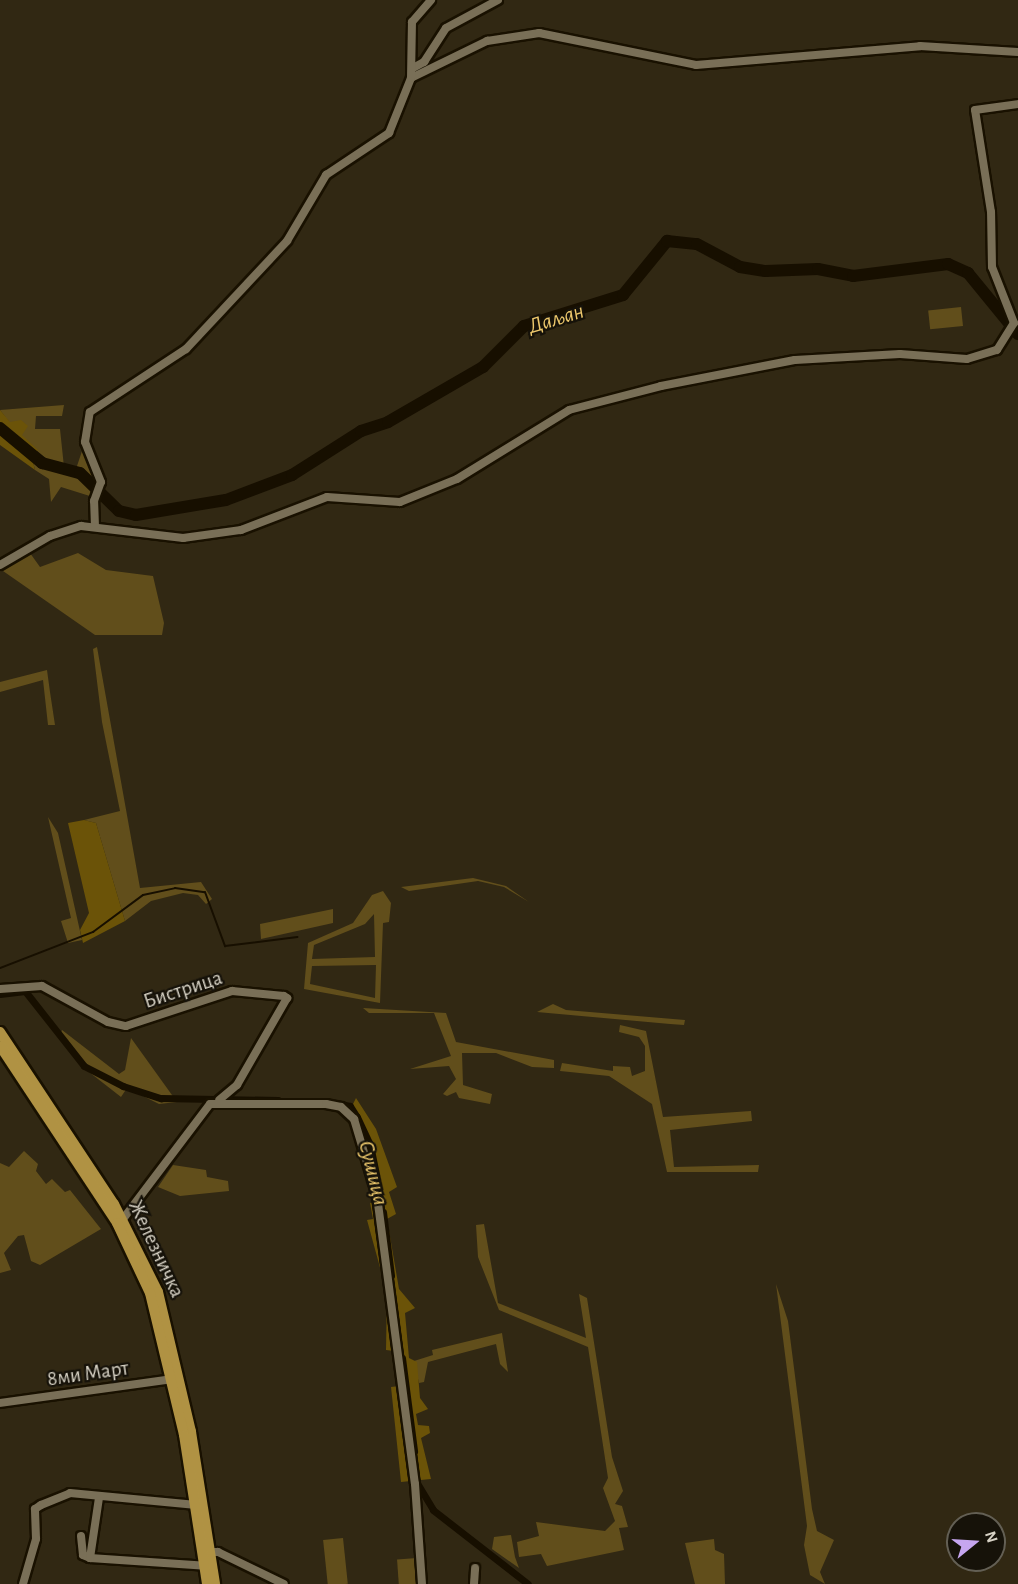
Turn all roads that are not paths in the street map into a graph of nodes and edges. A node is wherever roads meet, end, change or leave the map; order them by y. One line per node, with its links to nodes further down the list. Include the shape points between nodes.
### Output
1 (431, 0): 4 (street, via 412,22)
2 (498, 0): 4 (street, via 446,28)
3 (1018, 52): 4 (street, via 920,46 696,65 539,33 487,41)
4 (412, 73): 6 (street, via 389,133 326,175 288,241 197,339 96,404 87,420 85,442 100,487 95,496)
5 (1018, 104): 6 (street, via 975,110 991,212 992,267 1013,328 997,350 967,359 900,354 795,360 606,399 553,417 458,479 400,502 327,497 241,530 183,538)
6 (95, 527): 7 (street, via 65,529)
7 (0, 565)
8 (0, 989): 11 (street, Бистрица, via 42,986 108,1022 126,1026 224,993 284,996 237,1085)
9 (0, 1032): 12 (main road, Железничка)
10 (0, 1046): 12 (main road, Железничка)
11 (222, 1097): 12 (street, via 195,1118 169,1162); 26 (street, via 341,1107 360,1130 385,1256 415,1484)
12 (120, 1221): 13 (main road, Железничка, via 158,1292)
13 (177, 1379): 14 (street, 8ми Март); 16 (main road, Железничка); 18 (main road, Железничка)
14 (0, 1403)
15 (99, 1498): 16 (street); 19 (street); 22 (street, via 70,1493 35,1509 36,1539)
16 (196, 1505): 18 (main road, Железничка)
17 (81, 1536): 19 (street, via 83,1554)
18 (207, 1552): 20 (main road, Железничка); 25 (street)
19 (90, 1558): 20 (street)
20 (209, 1566): 23 (main road, Железничка); 24 (main road, Железничка)
21 (475, 1568): 27 (street)
22 (23, 1584)
23 (207, 1584)
24 (215, 1584)
25 (284, 1584)
26 (422, 1584)
27 (474, 1584)

